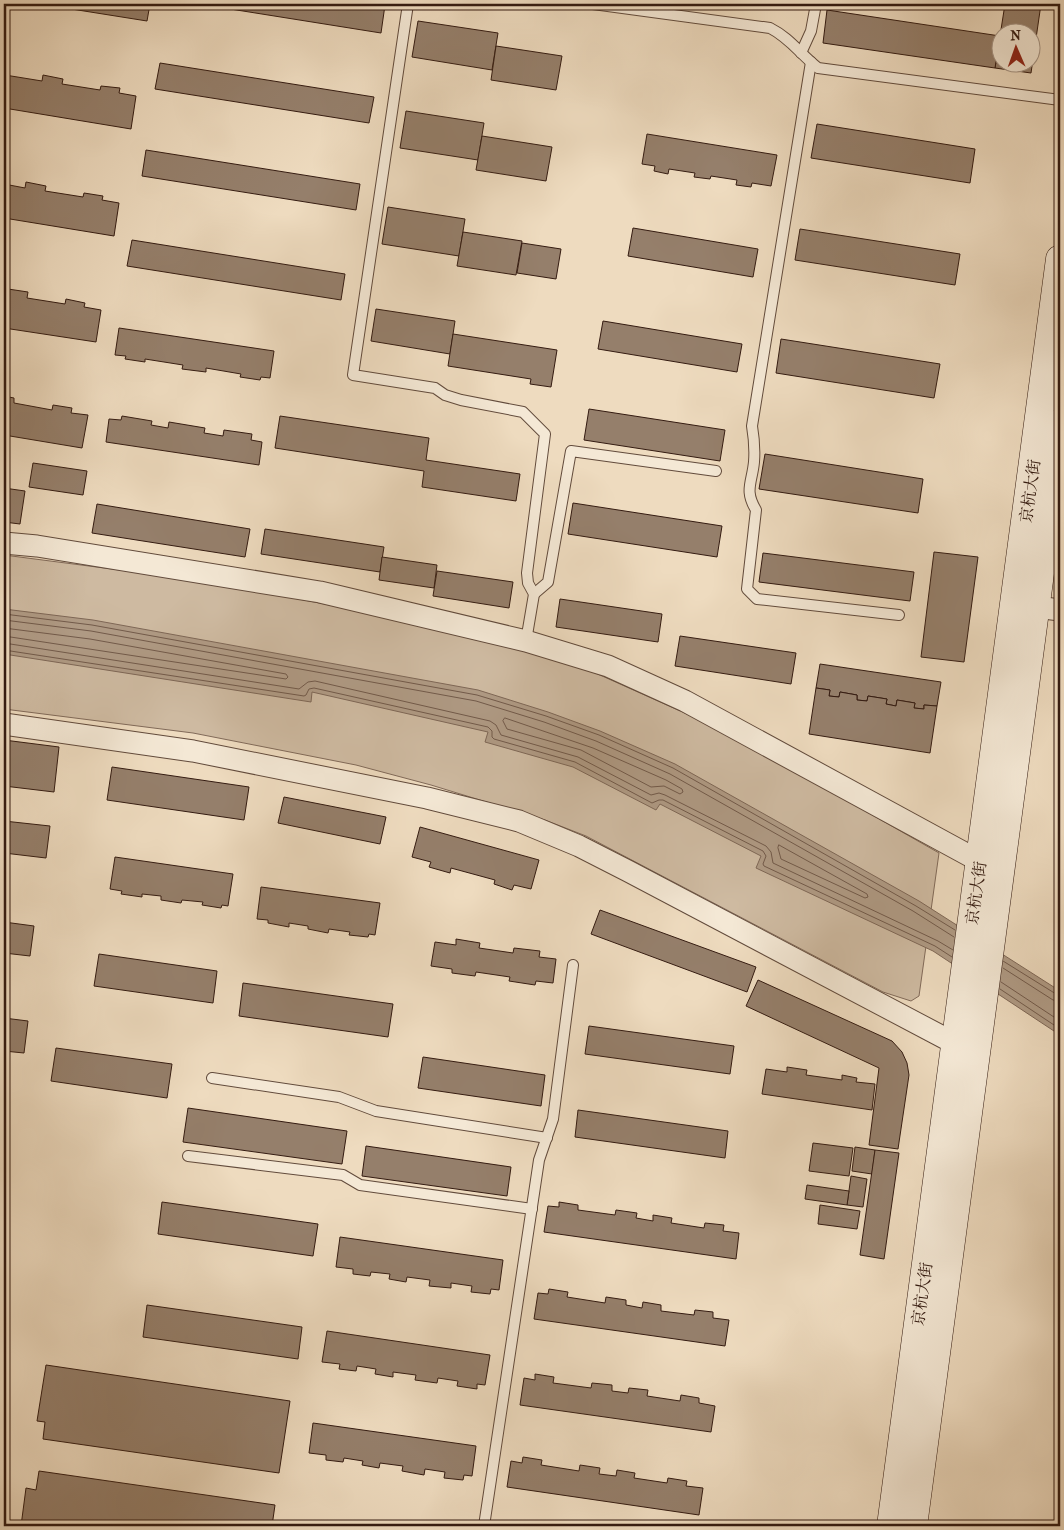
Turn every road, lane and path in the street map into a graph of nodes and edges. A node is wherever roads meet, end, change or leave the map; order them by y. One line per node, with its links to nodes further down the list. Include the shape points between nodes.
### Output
1 (408, 4): 11 (lane, via 353,376 435,388 461,400 523,412 544,434 527,573 528,584)
2 (593, 4): 4 (lane, via 770,28)
3 (816, 4): 4 (lane, via 811,31)
4 (801, 53): 5 (lane)
5 (811, 62): 6 (lane, via 818,68); 13 (lane, via 752,426 755,444 750,499 756,510 747,589 757,599)
6 (1060, 100)
7 (1060, 259): 16 (main road, 京杭大街)
8 (1060, 423): 12 (main road, 京杭大街)
9 (716, 471): 11 (lane, via 571,451 548,582)
10 (4, 543): 14 (street, via 320,592)
11 (534, 594): 14 (lane)
12 (1048, 609): 25 (main road, 京杭大街)
13 (899, 615)
14 (526, 641): 16 (street, via 608,666 685,701)
15 (4, 724): 18 (street, via 193,751 427,798 519,821 628,871)
16 (980, 862): 18 (main road, 京杭大街)
17 (573, 965): 20 (lane, via 552,1119)
18 (956, 1044): 24 (main road, 京杭大街)
19 (212, 1078): 20 (lane, via 339,1097 376,1111)
20 (546, 1138): 22 (lane, via 539,1160)
21 (188, 1156): 22 (lane, via 343,1175 360,1185)
22 (532, 1209): 23 (lane)
23 (484, 1526)
24 (891, 1526)
25 (913, 1526)

